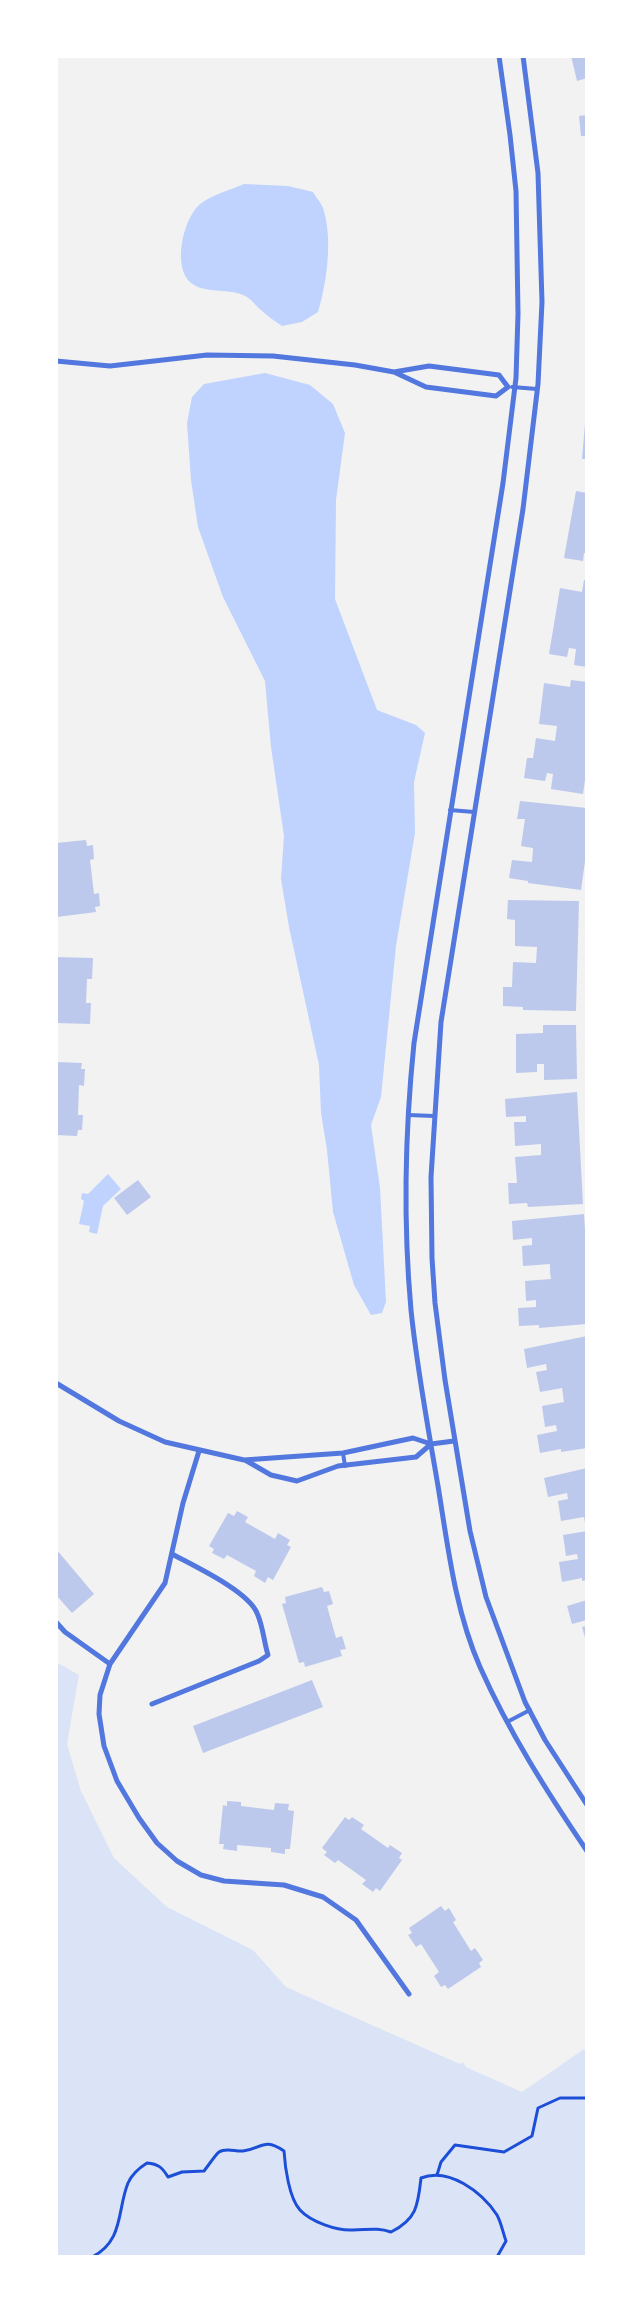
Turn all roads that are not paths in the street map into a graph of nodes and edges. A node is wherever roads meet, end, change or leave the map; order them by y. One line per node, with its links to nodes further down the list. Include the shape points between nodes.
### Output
1 (499, 56): 6 (street, via 516,191 518,314)
2 (523, 56): 7 (street, via 538,173 542,302)
3 (56, 361): 4 (street, via 110,366 241,354)
4 (394, 372): 5 (street, via 426,387 496,396); 5 (street, via 429,366 499,375)
5 (508, 387): 6 (lane)
6 (515, 387): 7 (lane); 8 (street, via 503,483)
7 (537, 388): 9 (street, via 524,500)
8 (450, 810): 9 (lane); 10 (street, via 414,1043)
9 (474, 812): 11 (street, via 441,1022)
10 (408, 1115): 11 (lane); 14 (street, via 406,1175 411,1308)
11 (434, 1116): 13 (street, via 435,1303)
12 (56, 1383): 15 (street, via 119,1421 165,1442)
13 (454, 1440): 14 (street); 23 (street, via 486,1597)
14 (431, 1444): 16 (street, via 413,1438); 18 (street, via 416,1457); 24 (street, via 448,1559 460,1606 480,1666)
15 (199, 1450): 17 (street); 19 (street)
16 (342, 1453): 17 (street); 18 (lane)
17 (244, 1460): 18 (street, via 292,1482)
18 (345, 1466)
19 (172, 1554): 21 (street, via 165,1583); 22 (street, via 232,1588 247,1601 257,1613 268,1655)
20 (56, 1622): 21 (street)
21 (110, 1664): 27 (street, via 100,1695 104,1746 117,1781 157,1843 177,1861 201,1875 224,1881 284,1885 323,1897 356,1920)
22 (152, 1704)
23 (530, 1710): 24 (lane); 25 (street, via 545,1740)
24 (507, 1722): 26 (street, via 548,1794)
25 (587, 1805)
26 (587, 1851)
27 (409, 1994)

